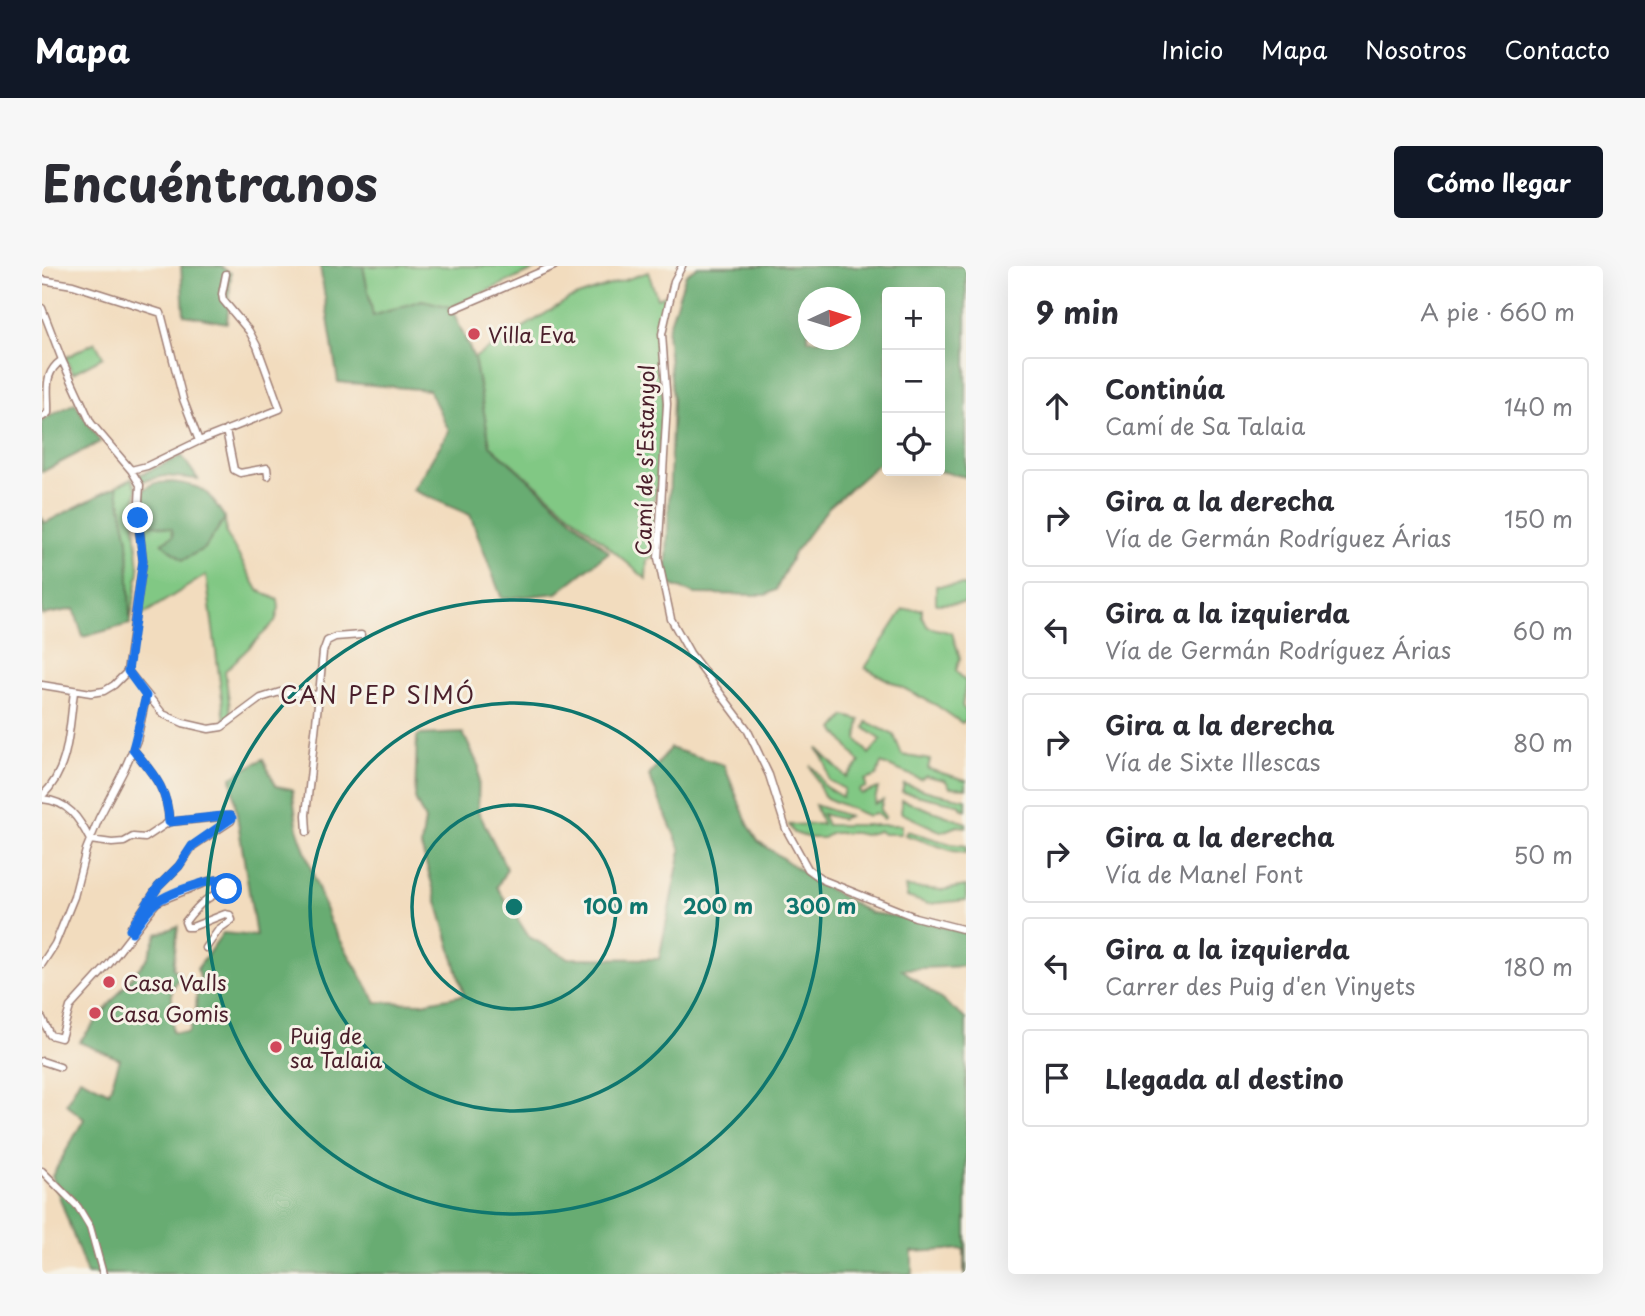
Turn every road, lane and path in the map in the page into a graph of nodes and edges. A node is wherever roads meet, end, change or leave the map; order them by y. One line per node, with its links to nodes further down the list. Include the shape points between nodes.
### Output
1 (554, 266): 6 (street)
2 (682, 266): 24 (street, Camí de s'Estanyol, via 662,334 667,404 658,558 671,620 747,729 769,775 786,829 808,869 823,880 915,916)
3 (226, 274): 9 (street, via 223,300 253,338 280,409)
4 (42, 280): 10 (street, via 74,285 161,313)
5 (42, 309): 7 (street)
6 (454, 309)
7 (62, 360): 8 (street, via 47,372 48,413); 11 (street, via 92,423)
8 (42, 417)
9 (226, 430): 10 (street); 12 (street, via 234,470 267,468)
10 (199, 441): 11 (street)
11 (131, 470): 14 (street, via 140,485 143,561)
12 (268, 476)
13 (361, 635): 17 (street, via 327,641)
14 (128, 671): 16 (street, via 104,691); 18 (street)
15 (42, 685): 16 (street)
16 (74, 692): 20 (street, via 64,760)
17 (319, 695): 18 (street, via 280,692 261,698 222,727 209,729 163,714); 22 (street)
18 (146, 696): 19 (street)
19 (133, 749): 21 (street, via 163,789); 23 (street)
20 (42, 797): 23 (street, via 60,802 75,814)
21 (169, 822): 23 (street, via 145,838 112,843); 25 (street, via 232,818 192,846 142,909)
22 (307, 832)
23 (90, 840): 27 (street, via 74,897)
24 (966, 930)
25 (132, 932): 26 (street, via 157,902 209,881 232,878 237,881 234,887 203,900 186,922 192,927 230,915 232,920); 28 (street, via 70,1007 61,1038 50,1035)
26 (206, 948)
27 (42, 964)
28 (42, 1018)
29 (42, 1061): 30 (street)
30 (60, 1067)
31 (42, 1171): 32 (street, via 78,1207 90,1227)
32 (103, 1274)

